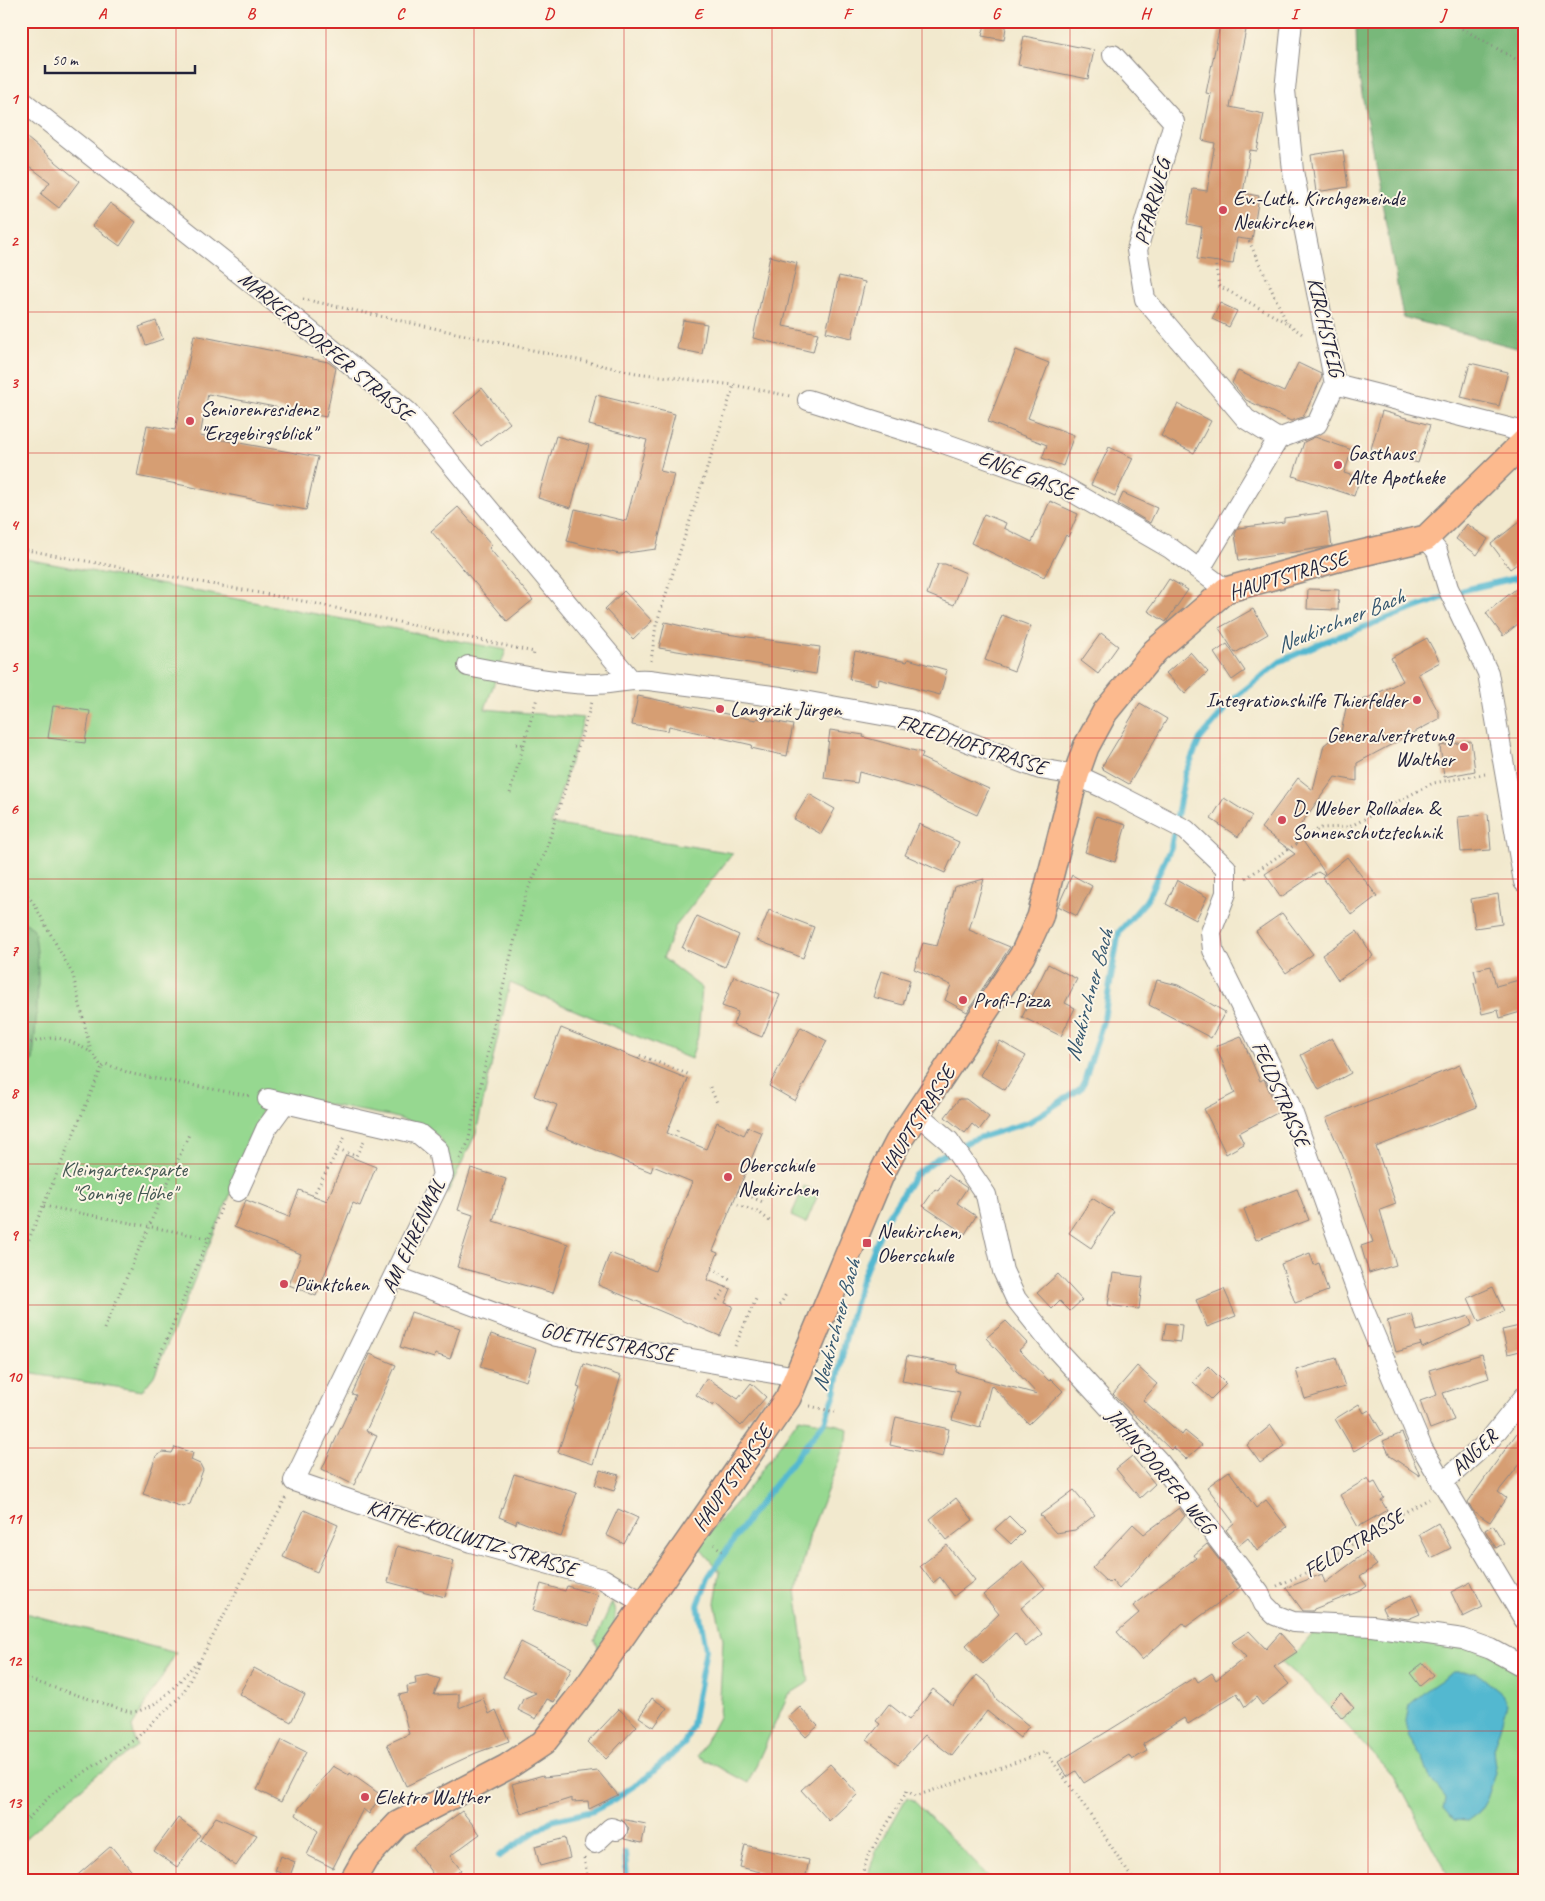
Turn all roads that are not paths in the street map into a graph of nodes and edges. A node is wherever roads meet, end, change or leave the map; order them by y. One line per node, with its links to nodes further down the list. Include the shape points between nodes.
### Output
1 (1292, 21): 4 (street, KIRCHSTEIG, via 1285,90 1293,171)
2 (1112, 55): 7 (street, PFARRWEG, via 1174,122 1137,250 1145,299 1246,419)
3 (21, 100): 13 (street, MARKERSDORFER STRASSE, via 408,412)
4 (1335, 384): 6 (street, KIRCHSTEIG); 7 (street, via 1317,424)
5 (808, 400): 10 (street, ENGE GASSE, via 1059,484)
6 (1524, 432)
7 (1278, 439): 10 (street)
8 (1524, 442): 9 (main road)
9 (1426, 538): 11 (main road, HAUPTSTRASSE); 15 (street, via 1436,551 1456,607 1488,673)
10 (1200, 569): 11 (street, ENGE GASSE)
11 (1226, 590): 14 (main road, HAUPTSTRASSE, via 1149,658 1105,712 1086,747)
12 (468, 666): 13 (street, FRIEDHOFSTRASSE, via 529,678 594,684)
13 (640, 679): 14 (street, FRIEDHOFSTRASSE, via 781,697 910,720 1040,769)
14 (1076, 775): 17 (main road, HAUPTSTRASSE, via 1040,917 1022,956); 23 (street, FELDSTRASSE, via 1186,830 1226,868 1226,893 1211,932 1213,950 1289,1102 1363,1308 1422,1448)
15 (1512, 780): 16 (street)
16 (1524, 882)
17 (916, 1113): 20 (main road, HAUPTSTRASSE, via 881,1175); 26 (street, JAHNSDORFER WEG, via 949,1141 986,1195 1003,1272 1016,1299 1160,1463 1259,1593 1264,1604 1276,1615 1293,1622 1372,1626 1464,1639)
18 (232, 1193): 19 (street, AM EHRENMAL, via 277,1101 409,1132 429,1141 438,1150 443,1175)
19 (395, 1276): 20 (street, GOETHESTRASSE, via 556,1336); 22 (street, AM EHRENMAL)
20 (797, 1377): 24 (main road, HAUPTSTRASSE, via 788,1398)
21 (1524, 1397): 23 (street, ANGER, via 1488,1442)
22 (294, 1481): 24 (street, KÄTHE-KOLLWITZ-STRASSE, via 471,1542 603,1579)
23 (1442, 1483): 25 (street, FELDSTRASSE)
24 (645, 1604): 29 (main road, HAUPTSTRASSE, via 543,1743 507,1767 398,1824 365,1859)
25 (1524, 1620)
26 (1524, 1667)
27 (617, 1830): 28 (street, via 611,1828)
28 (595, 1843)
29 (352, 1880)

